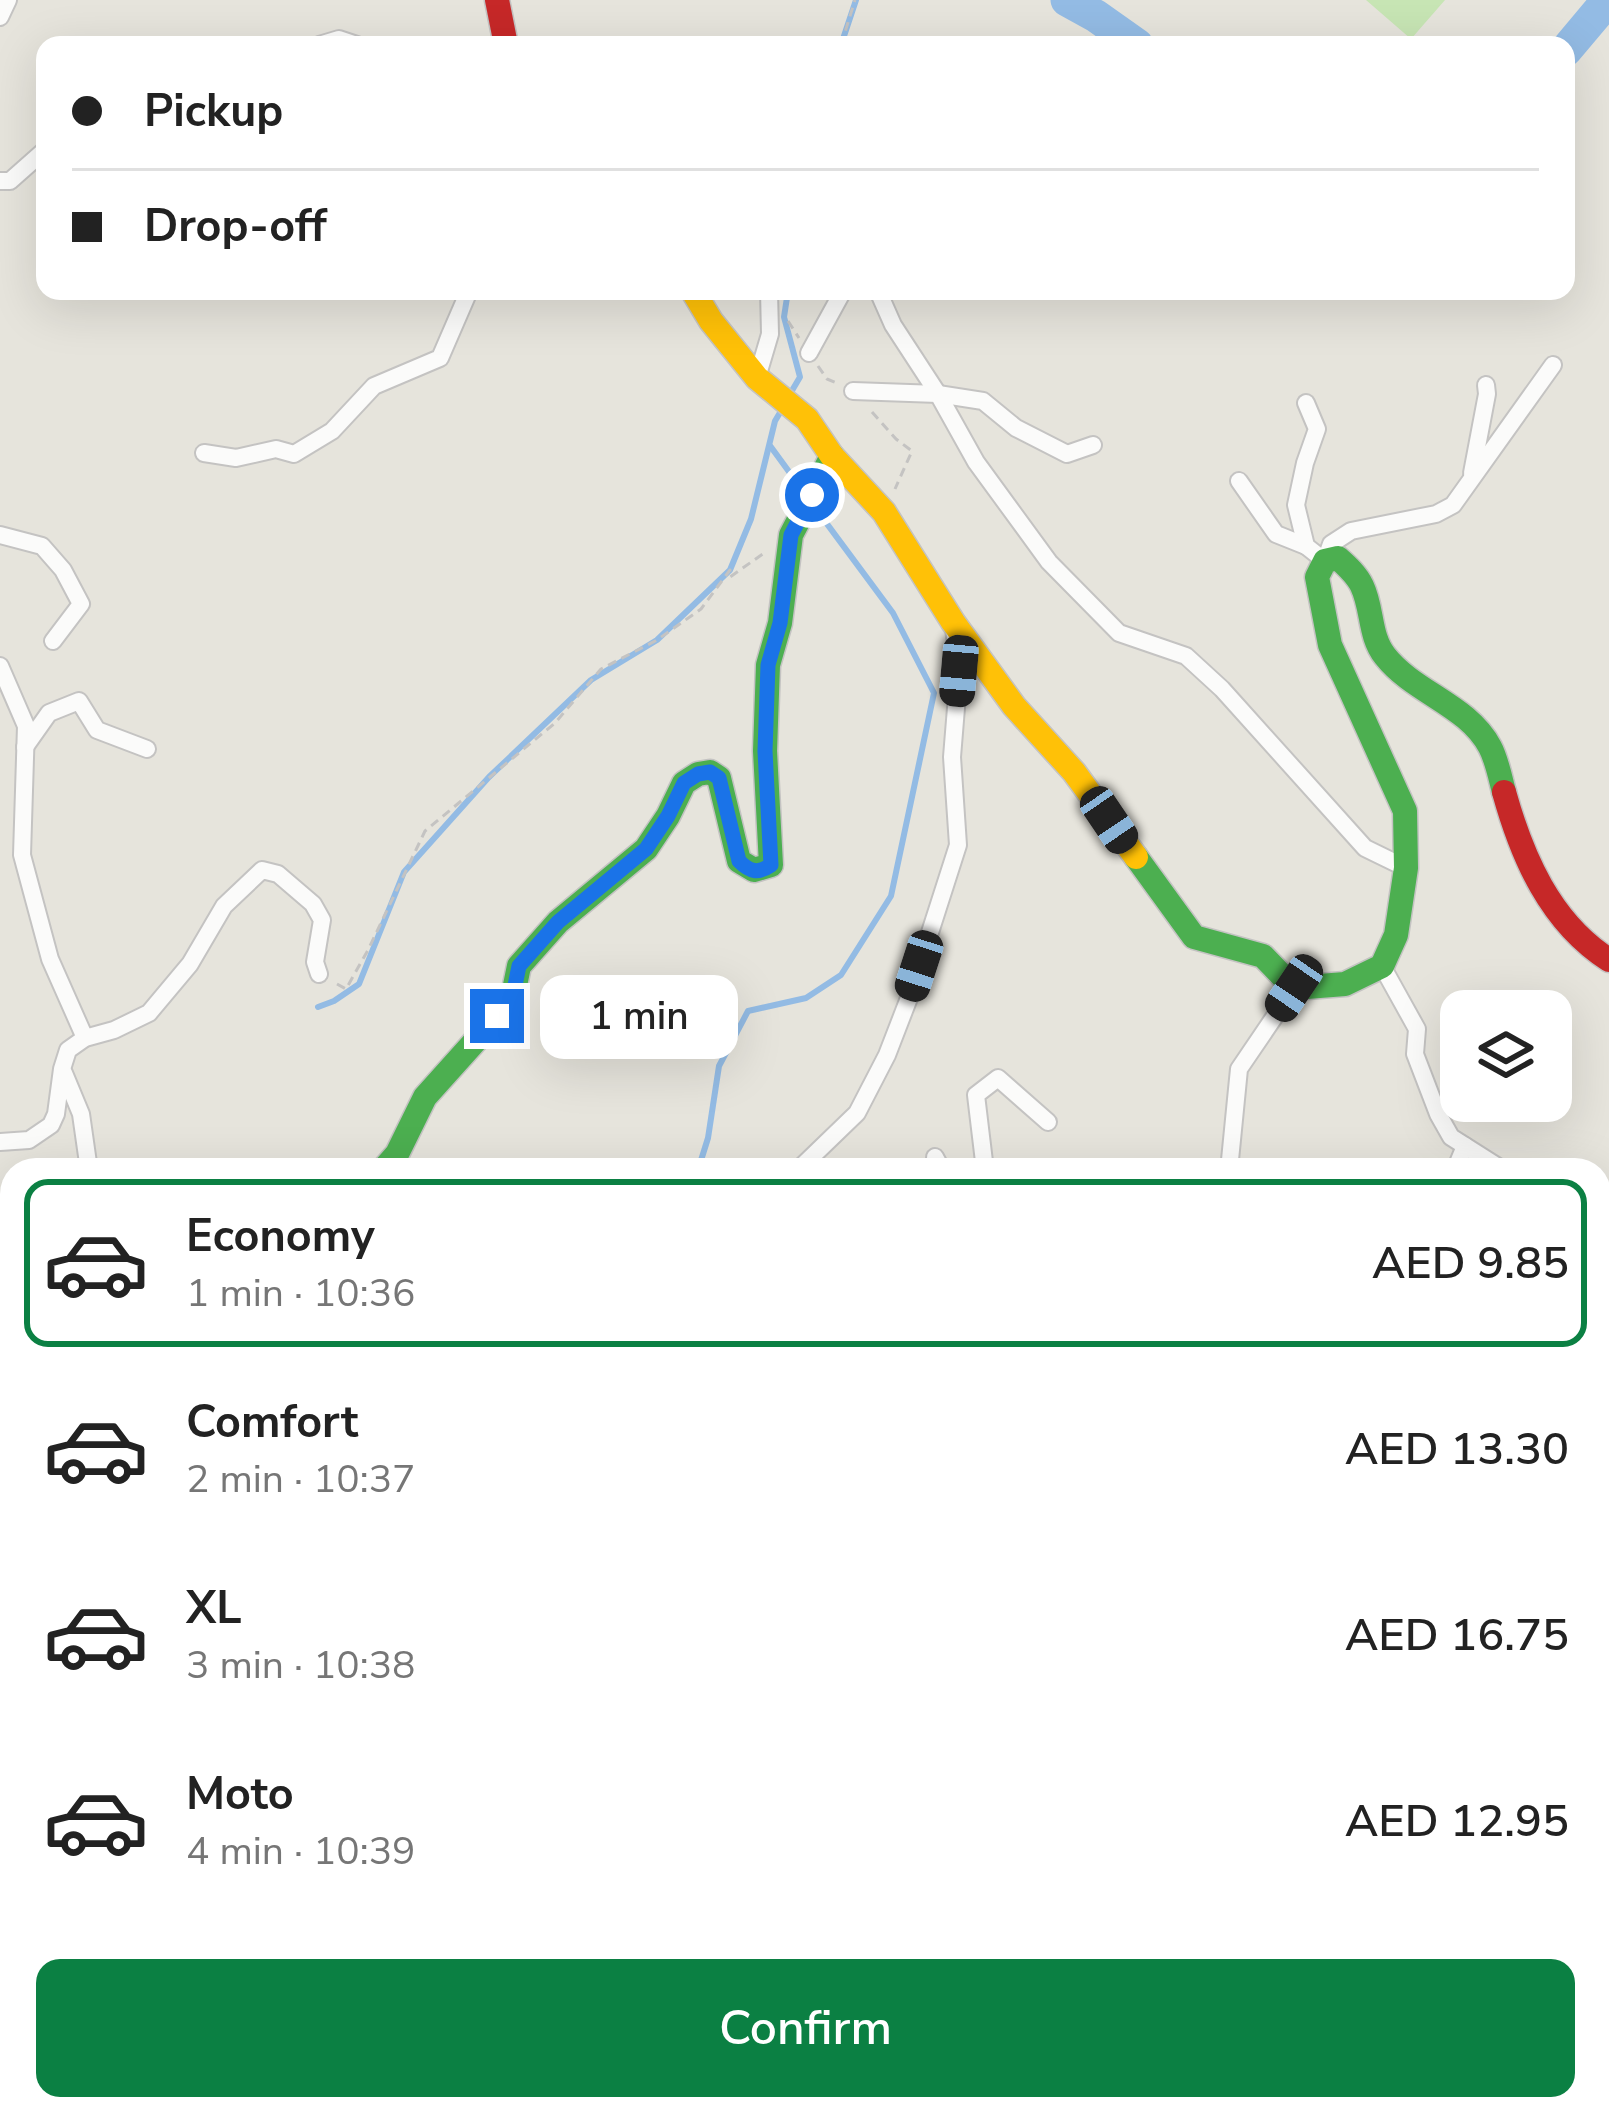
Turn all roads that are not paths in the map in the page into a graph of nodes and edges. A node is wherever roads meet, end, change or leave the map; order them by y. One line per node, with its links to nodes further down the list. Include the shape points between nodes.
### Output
1 (3, 0): 3 (street)
2 (497, 0): 4 (street)
3 (0, 17)
4 (508, 36)
5 (36, 160): 6 (street)
6 (0, 181)
7 (465, 300): 20 (street, via 440,358 374,386 310,446 236,458)
8 (698, 300): 14 (street)
9 (769, 300): 14 (street)
10 (838, 300): 12 (street)
11 (882, 300): 17 (street)
12 (809, 353)
13 (1553, 365): 22 (street)
14 (762, 382): 21 (street, via 807,418)
15 (1486, 385): 22 (street)
16 (853, 391): 17 (street)
17 (938, 394): 19 (street, via 983,401 1067,454); 31 (street, via 976,462 1063,577 1119,633 1186,656 1365,848)
18 (1306, 403): 25 (street, via 1317,429 1296,505)
19 (1094, 445)
20 (204, 453)
21 (832, 456): 26 (street, via 884,512); 42 (street, via 791,535 768,665 771,865 762,872 739,861 719,778 710,772 684,783 646,849 519,966 512,1000 425,1097)
22 (1470, 480): 25 (street, via 1436,514 1351,531)
23 (1239, 481): 25 (street, via 1276,534)
24 (0, 535): 27 (street, via 42,545 81,604)
25 (1315, 554): 31 (street, via 1330,645 1405,811); 32 (street, via 1338,558 1362,585 1383,654 1490,747 1536,875 1575,934)
26 (953, 622): 35 (street, via 1194,937 1263,956); 43 (street, via 958,845 887,1055 856,1114)
27 (53, 640)
28 (0, 666): 29 (street, via 26,726)
29 (25, 748): 30 (street, via 49,713 79,700 97,730); 36 (street, via 22,855 50,959)
30 (147, 749)
31 (1406, 868): 33 (street, via 1396,935)
32 (1609, 960)
33 (1382, 966): 35 (street, via 1345,984); 40 (street, via 1417,1029 1415,1054 1438,1114)
34 (319, 974): 36 (street, via 322,920 278,874 262,870 224,906 149,1013)
35 (1294, 988): 45 (street, via 1239,1069)
36 (85, 1038): 37 (street, via 68,1050)
37 (62, 1069): 39 (street, via 51,1125 29,1140); 41 (street)
38 (1048, 1122): 44 (street, via 998,1078 976,1095)
39 (0, 1142)
40 (1465, 1146): 46 (street); 47 (street)
41 (87, 1158)
42 (393, 1158)
43 (810, 1158)
44 (984, 1158)
45 (1230, 1158)
46 (1460, 1158)
47 (1484, 1158)

